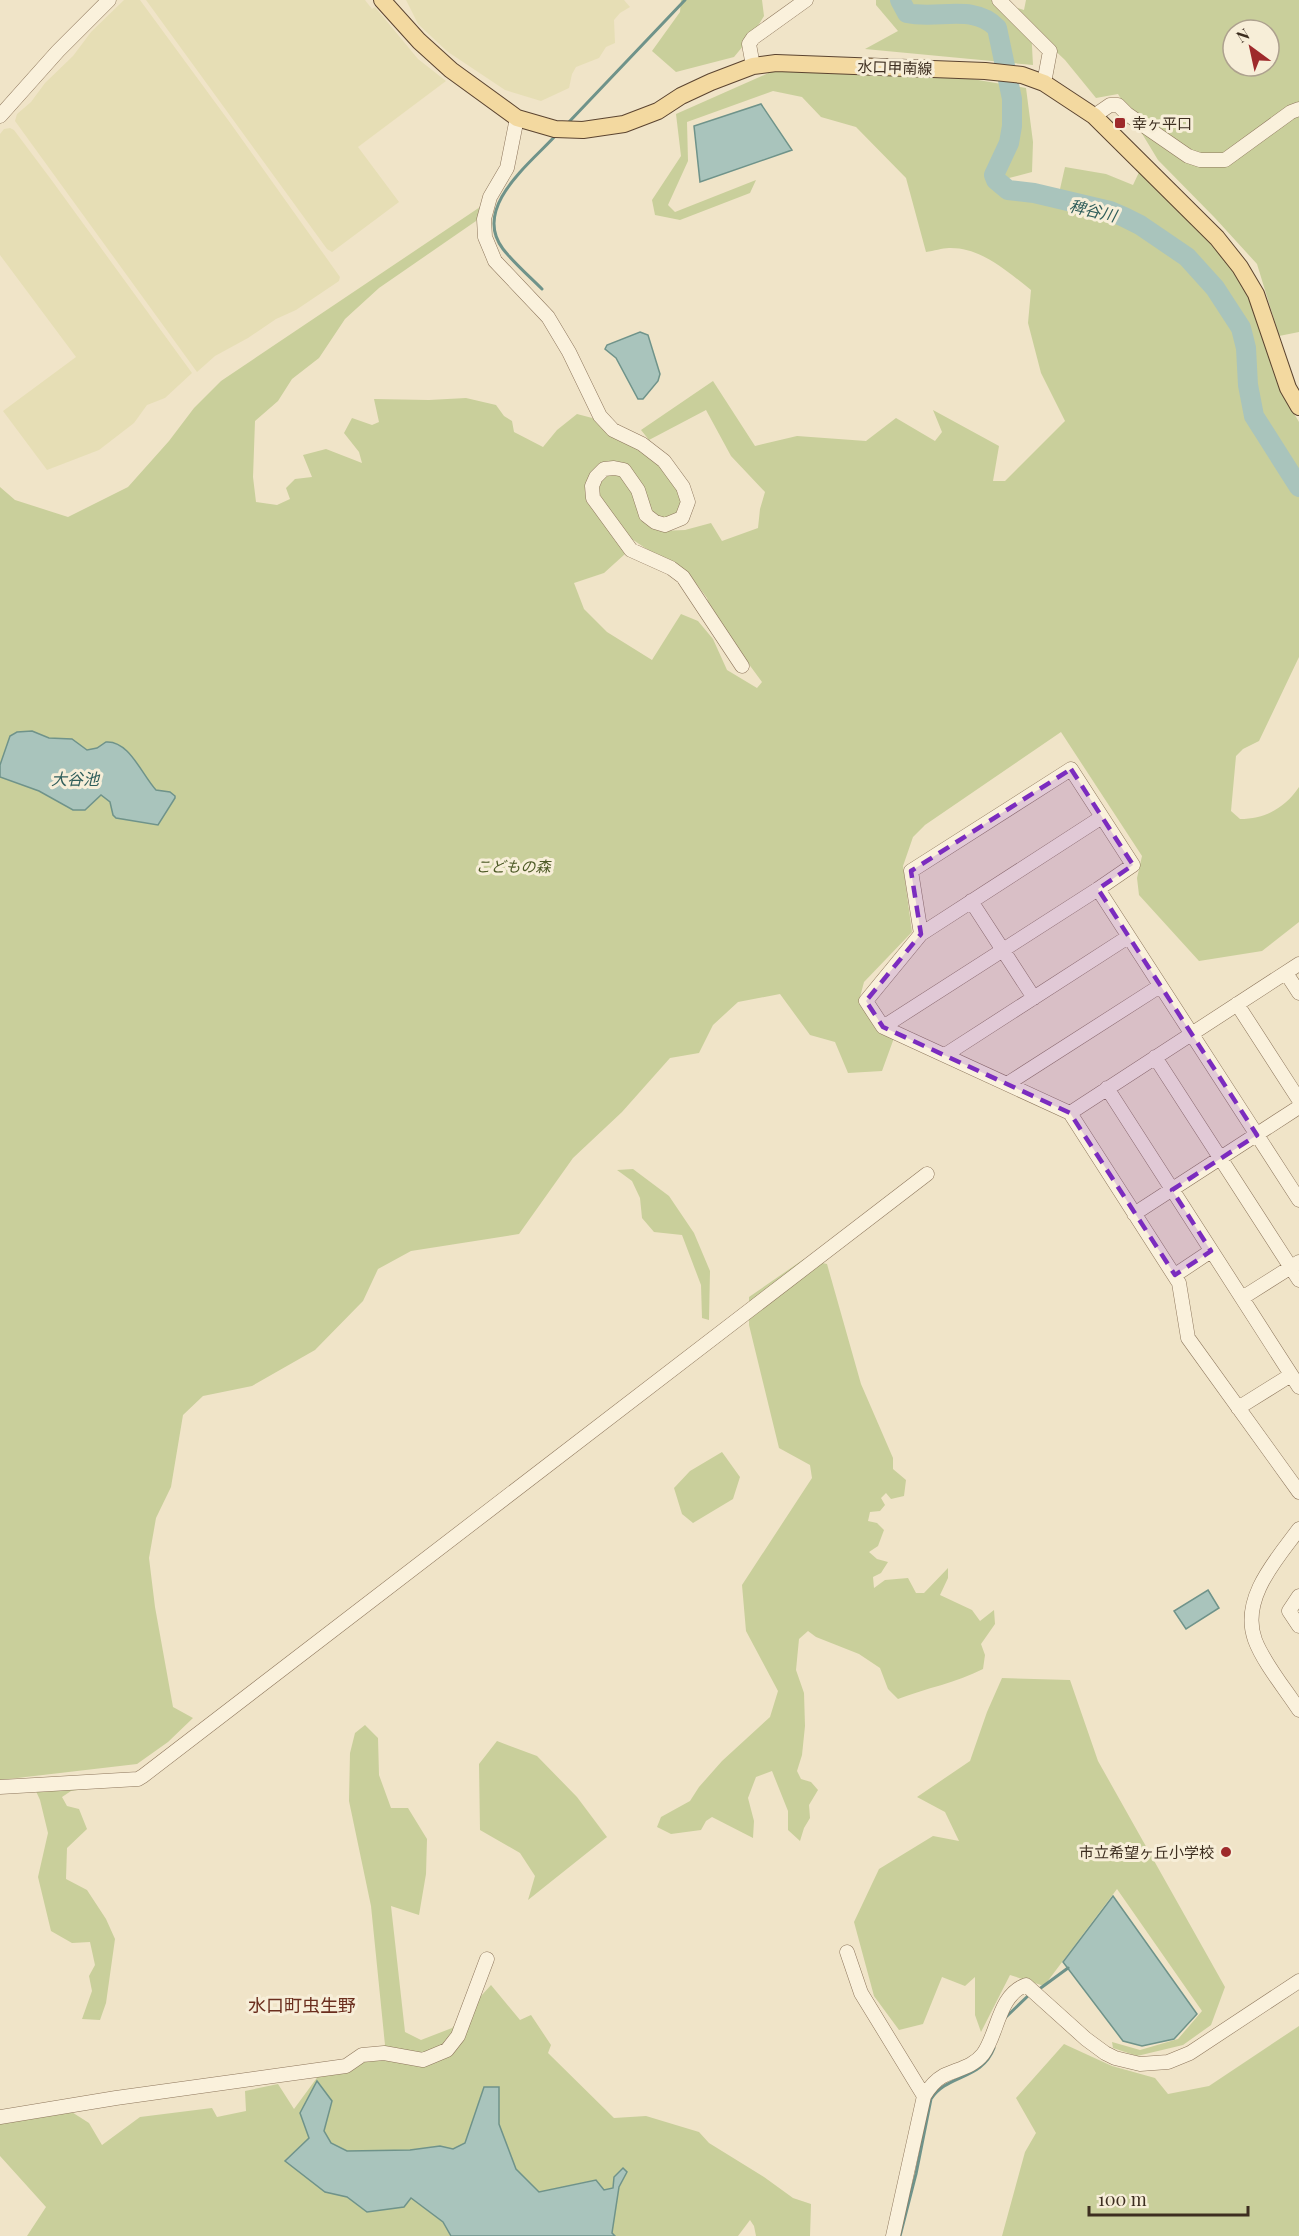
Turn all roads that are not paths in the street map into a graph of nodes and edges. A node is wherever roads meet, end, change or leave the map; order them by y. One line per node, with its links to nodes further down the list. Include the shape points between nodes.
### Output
1 (109, 0): 8 (street)
2 (382, 0): 10 (main road, 水口甲南線, via 418,41 451,70)
3 (806, 0): 5 (street, via 753,38 749,44)
4 (999, 0): 6 (street, via 1050,51)
5 (753, 66): 6 (main road, 水口甲南線, via 776,63 985,71 1022,75); 10 (main road, 水口甲南線, via 624,124 562,129)
6 (1044, 83): 9 (main road, 水口甲南線)
7 (1299, 109): 9 (street, via 1225,160 1188,156 1118,105 1110,105)
8 (0, 116)
9 (1094, 116): 11 (main road, 水口甲南線, via 1217,238 1240,267 1256,294 1287,388)
10 (517, 118): 12 (street, via 507,168 490,197 484,219 485,237 495,261 548,317 600,416 613,430 642,444 664,462 683,487 688,502 682,518 665,525 655,522 646,515 638,490 624,470 614,468 596,477 593,498 632,550 683,577)
11 (1299, 407)
12 (742, 666)
13 (1102, 817): 14 (street, via 1133,865); 15 (street); 16 (street, via 1071,769 921,865 912,871)
14 (1098, 889): 17 (street); 18 (street)
15 (971, 901): 16 (street); 18 (street)
16 (921, 934): 25 (street, via 866,1001)
17 (1128, 937): 21 (street); 23 (street)
18 (1002, 950): 23 (street); 25 (street)
19 (1299, 964): 20 (street)
20 (1286, 972): 22 (street); 24 (street)
21 (1160, 986): 26 (street); 29 (street)
22 (1299, 993)
23 (1034, 998): 27 (street)
24 (1237, 1004): 26 (street); 31 (street)
25 (883, 1027): 27 (street)
26 (1191, 1034): 28 (street); 34 (street)
27 (945, 1055): 29 (street)
28 (1155, 1057): 30 (street); 35 (street)
29 (1007, 1084): 33 (street)
30 (1107, 1088): 33 (street); 37 (street)
31 (1299, 1100)
32 (1299, 1107): 34 (street)
33 (1070, 1113): 39 (street)
34 (1257, 1135): 35 (street); 38 (street)
35 (1221, 1158): 37 (street); 41 (street)
36 (927, 1174): 52 (street, via 143,1776)
37 (1172, 1190): 39 (street); 40 (street)
38 (1299, 1200)
39 (1134, 1214): 42 (street)
40 (1211, 1251): 42 (street); 44 (street)
41 (1295, 1264): 43 (street); 44 (street)
42 (1175, 1275): 46 (street, via 1182,1293 1188,1338)
43 (1299, 1280)
44 (1242, 1298): 45 (street)
45 (1295, 1381): 46 (street)
46 (1239, 1408): 47 (street)
47 (1299, 1492)
48 (1299, 1529): 51 (street, via 1256,1593 1251,1614 1259,1648)
49 (1299, 1596): 50 (street, via 1289,1611)
50 (1299, 1626)
51 (1299, 1710)
52 (0, 1787)
53 (847, 1952): 56 (street, via 861,1993)
54 (488, 1959): 57 (street, via 458,2036 447,2050 423,2060 384,2053 362,2055 346,2066)
55 (1299, 1982): 56 (street, via 1190,2053 1154,2063 1130,2062 1105,2053 1026,1985 1018,1988 1003,2008 981,2057 942,2077)
56 (924, 2096): 58 (street)
57 (0, 2117)
58 (893, 2236)

